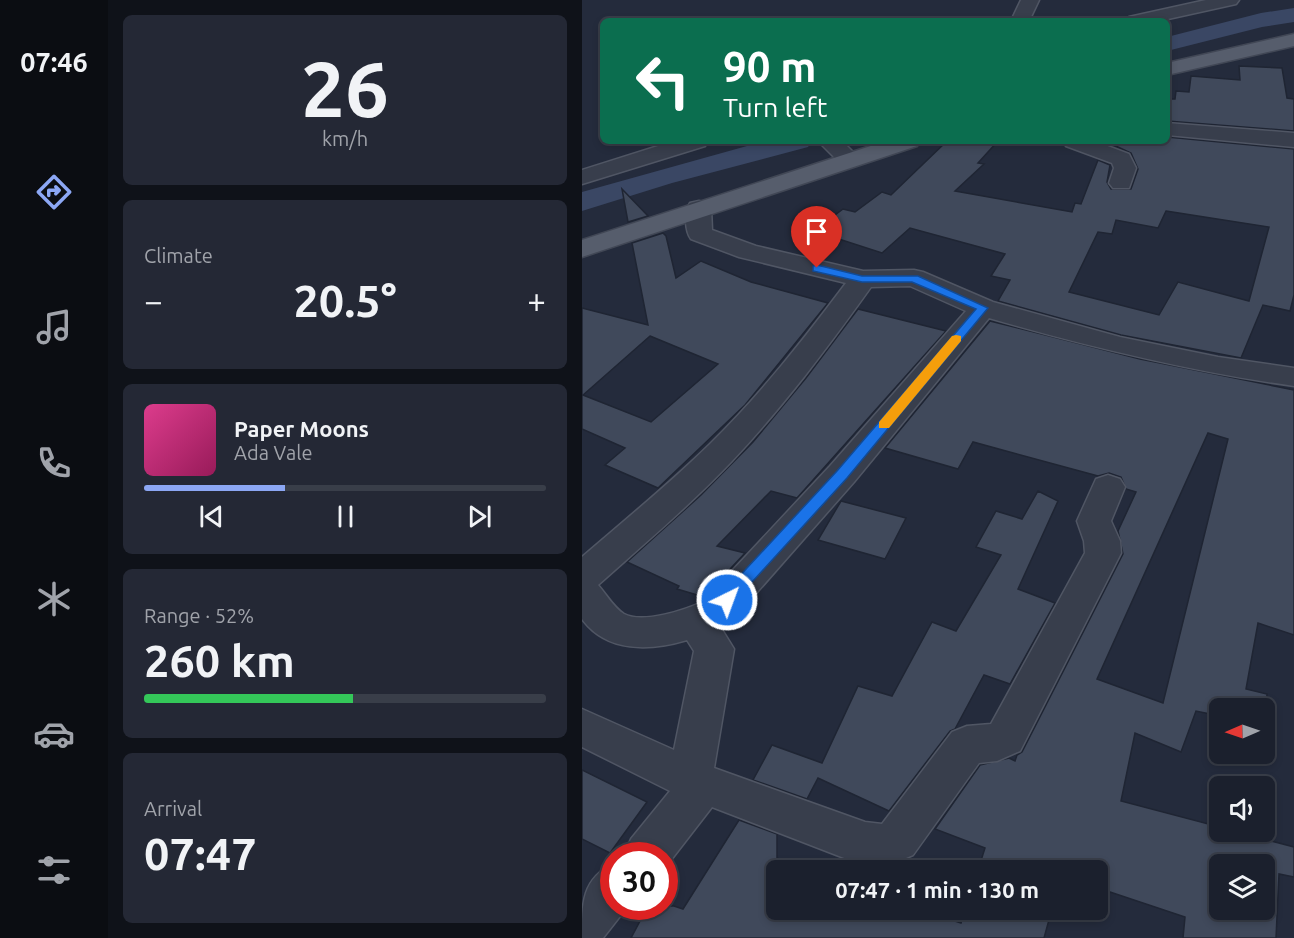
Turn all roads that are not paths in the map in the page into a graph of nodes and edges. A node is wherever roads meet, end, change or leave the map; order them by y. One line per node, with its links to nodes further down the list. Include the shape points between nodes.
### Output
1 (1029, 0): 3 (street)
2 (1230, 0): 4 (street)
3 (1021, 18)
4 (1149, 18)
5 (1294, 40): 6 (main road)
6 (1170, 68)
7 (1170, 129): 8 (street)
8 (1294, 140)
9 (687, 144): 14 (street)
10 (832, 144): 13 (street)
11 (899, 144): 13 (main road)
12 (1082, 144): 15 (street, via 1121,159 1125,168)
13 (849, 159): 16 (main road)
14 (582, 177)
15 (1121, 183)
16 (699, 208): 17 (main road); 18 (street, via 700,234 716,242)
17 (582, 249)
18 (862, 279): 19 (street, via 914,278); 22 (street, via 806,357 726,447)
19 (983, 308): 20 (street, via 1117,345 1218,366); 24 (street, via 842,474 717,612)
20 (1294, 376)
21 (1108, 488): 26 (street, via 1094,521 1104,553 1005,738 966,745 897,840 878,847 865,844)
22 (582, 578)
23 (582, 591): 24 (street, via 609,624 627,631)
24 (696, 622): 26 (street, via 714,649)
25 (582, 727): 26 (street)
26 (696, 782): 27 (street)
27 (656, 842)
28 (600, 904): 29 (street)
29 (582, 926)

